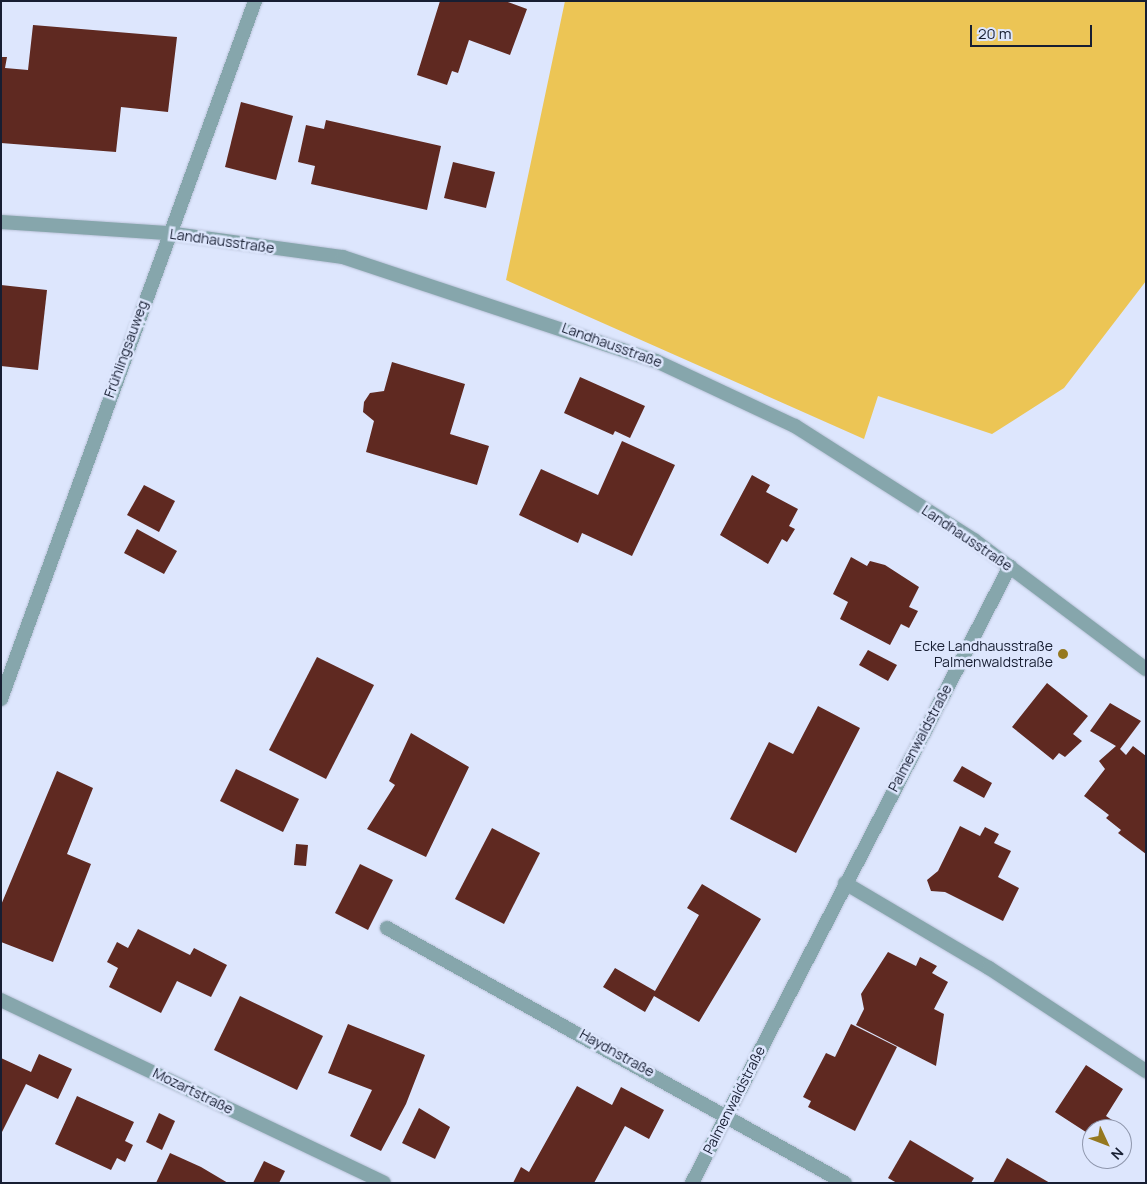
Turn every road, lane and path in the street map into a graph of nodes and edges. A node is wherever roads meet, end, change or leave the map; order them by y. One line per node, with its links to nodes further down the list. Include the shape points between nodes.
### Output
1 (255, 1): 3 (street, Frühlingsauweg)
2 (1, 222): 3 (street, Landhausstraße)
3 (167, 233): 4 (street, Landhausstraße, via 343,258 656,361 794,426); 5 (street, Frühlingsauweg)
4 (1010, 566): 6 (street, Landhausstraße); 8 (street, Palmenwaldstraße)
5 (7, 662): 7 (street, Frühlingsauweg)
6 (1146, 669)
7 (1, 699)
8 (845, 883): 11 (street, via 989,968); 12 (street, Palmenwaldstraße)
9 (386, 928): 12 (street, Haydnstraße)
10 (1, 1000): 13 (street, Mozartstraße)
11 (1146, 1071)
12 (727, 1114): 14 (street, Palmenwaldstraße); 15 (street, Haydnstraße)
13 (384, 1183)
14 (692, 1183)
15 (845, 1183)

